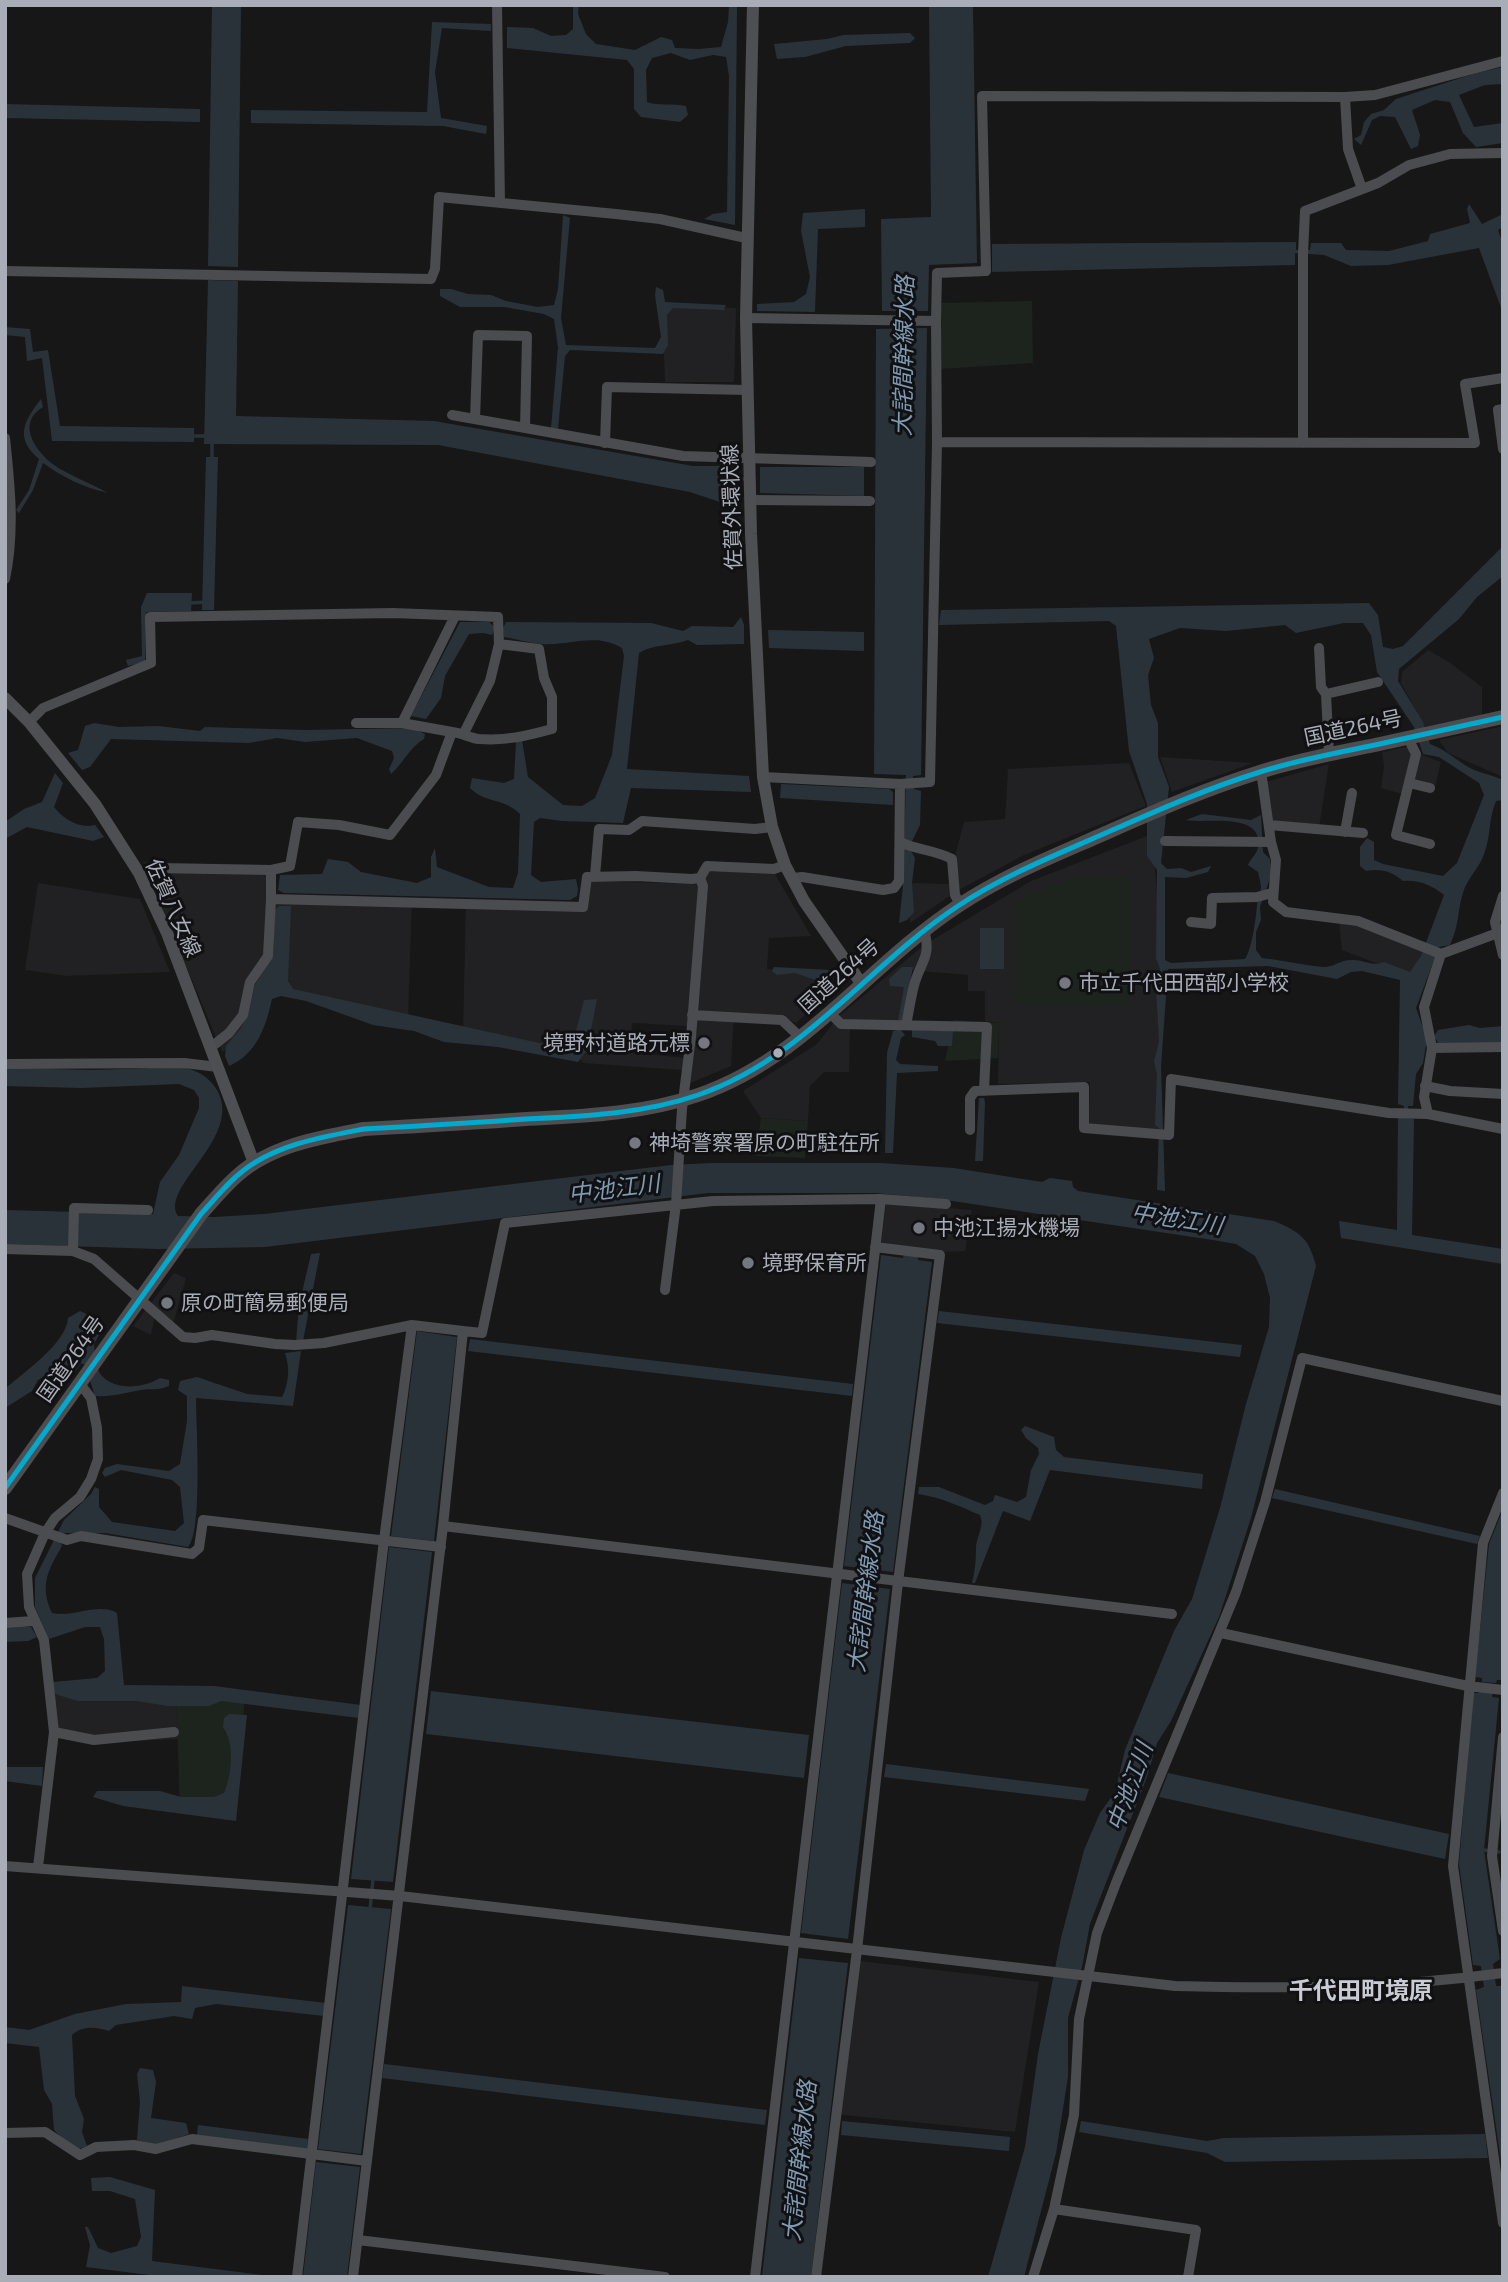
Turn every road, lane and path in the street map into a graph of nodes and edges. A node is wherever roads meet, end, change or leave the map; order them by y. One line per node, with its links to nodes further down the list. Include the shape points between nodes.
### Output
1 (497, 5): 7 (street)
2 (753, 5): 8 (main road, 佐賀外環状線)
3 (1503, 61): 4 (street, via 1376,95)
4 (1345, 97): 6 (street, via 1348,149); 11 (street, via 982,96 986,271 937,273)
5 (1503, 153): 6 (street, via 1450,154 1409,165)
6 (1362, 190): 21 (street, via 1305,211)
7 (500, 203): 8 (street, via 660,219); 9 (street, via 439,197 431,279)
8 (746, 238): 10 (main road, 佐賀外環状線)
9 (5, 271)
10 (746, 318): 11 (street); 13 (main road, 佐賀外環状線)
11 (936, 321): 19 (street)
12 (1503, 378): 21 (street, via 1465,384 1475,443)
13 (747, 390): 20 (street, via 607,387); 23 (main road, 佐賀外環状線)
14 (1503, 409): 22 (street, via 1498,410)
15 (452, 415): 16 (street)
16 (475, 419): 17 (street); 17 (street, via 478,335 527,336)
17 (525, 428): 20 (street)
18 (5, 438): 27 (street, via 12,507)
19 (936, 442): 21 (street); 45 (street, via 930,782)
20 (605, 443): 23 (street, via 683,456)
21 (1303, 443)
22 (1503, 449)
23 (749, 460): 24 (street); 25 (main road, 佐賀外環状線)
24 (871, 462)
25 (750, 500): 26 (street); 43 (main road, 佐賀外環状線)
26 (870, 501)
27 (5, 579)
28 (455, 616): 29 (street, via 498,617); 35 (street, via 150,617 151,663 43,708); 37 (street)
29 (499, 644): 39 (street, via 490,681); 39 (street, via 539,649 552,697 552,729 508,740)
30 (1319, 648): 32 (street, via 1321,687)
31 (1378, 681): 32 (street)
32 (1326, 694): 41 (street)
33 (5, 698): 35 (main road, 佐賀八女線)
34 (1503, 717): 40 (highway, 国道264号)
35 (29, 722): 58 (main road, 佐賀八女線, via 95,804)
36 (356, 723): 37 (street)
37 (402, 723): 38 (street)
38 (452, 733): 39 (street); 57 (street, via 436,775 390,835 298,822 290,866)
39 (464, 733)
40 (1411, 737): 41 (highway, 国道264号); 44 (street, via 1416,754)
41 (1329, 754): 42 (highway, 国道264号)
42 (1261, 771): 48 (street); 65 (highway, 国道264号, via 1034,864)
43 (763, 776): 45 (street); 49 (main road, 佐賀外環状線)
44 (1409, 783): 46 (street); 55 (street, via 1396,835)
45 (901, 784): 53 (street)
46 (1430, 788)
47 (1352, 793): 50 (street)
48 (1269, 825): 50 (street); 54 (street)
49 (772, 827): 56 (main road, 佐賀外環状線); 59 (street, via 642,821 629,830 600,829)
50 (1345, 832): 51 (street)
51 (1363, 833)
52 (1165, 841): 54 (street)
53 (900, 842): 61 (street, via 899,881 894,888); 65 (street, via 952,859)
54 (1263, 843): 62 (street, via 1276,860)
55 (1430, 844)
56 (785, 865): 60 (street, via 774,869 707,866); 61 (main road, 佐賀外環状線)
57 (271, 870): 58 (street, via 153,868); 64 (street)
58 (139, 873): 78 (main road, 佐賀八女線)
59 (595, 876): 60 (street); 64 (street, via 587,877 583,907)
60 (700, 878): 73 (street)
61 (793, 878): 71 (main road, 佐賀外環状線)
62 (1272, 893): 66 (street, via 1212,898 1211,924); 69 (street, via 1273,902 1286,912 1359,921)
63 (1503, 896): 68 (street, via 1495,922)
64 (280, 899): 78 (street, via 268,956 250,982 243,1015)
65 (960, 904): 67 (highway, 国道264号)
66 (1191, 922)
67 (924, 929): 71 (highway, 国道264号); 74 (street, via 926,961 915,982)
68 (1500, 931): 69 (street); 70 (street)
69 (1439, 953): 76 (street, via 1424,1007)
70 (1503, 955)
71 (861, 982): 72 (highway, 国道264号)
72 (830, 1013): 74 (street, via 841,1024); 75 (highway, 国道264号)
73 (692, 1015): 75 (street, via 782,1020); 84 (street)
74 (906, 1025): 82 (street, via 987,1027)
75 (801, 1038): 84 (highway, 国道264号, via 741,1078)
76 (1431, 1041): 77 (street); 81 (street)
77 (1503, 1047)
78 (210, 1048): 80 (main road, 佐賀八女線)
79 (5, 1064): 80 (street, via 184,1063)
80 (218, 1068): 88 (main road, 佐賀八女線)
81 (1425, 1086): 83 (street); 85 (street)
82 (984, 1091): 85 (street, via 1084,1087 1084,1128 1169,1135 1171,1079); 87 (street, via 975,1091 970,1098)
83 (1503, 1094)
84 (683, 1100): 88 (highway, 国道264号, via 599,1115 364,1129 315,1139); 90 (street)
85 (1429, 1114): 86 (street)
86 (1503, 1129)
87 (970, 1130)
88 (254, 1163): 97 (highway, 国道264号, via 201,1214)
89 (881, 1199): 90 (street); 91 (street); 93 (street)
90 (676, 1204): 96 (street); 99 (street, via 505,1223 482,1333)
91 (946, 1204)
92 (149, 1210): 95 (street, via 74,1208)
93 (875, 1247): 109 (street); 110 (street, via 940,1255)
94 (5, 1249): 95 (street)
95 (73, 1251): 97 (street, via 94,1259)
96 (665, 1290)
97 (140, 1298): 98 (street, via 183,1336 195,1338 212,1335 300,1345); 100 (highway, 国道264号)
98 (412, 1325): 99 (street); 107 (street)
99 (463, 1339): 105 (street)
100 (83, 1379): 102 (highway, 国道264号); 106 (street, via 97,1428 97,1459 91,1479 55,1518)
101 (1503, 1401): 114 (street, via 1303,1358 1265,1502)
102 (5, 1488)
103 (1503, 1493): 115 (street, via 1483,1543)
104 (5, 1518): 106 (street)
105 (443, 1526): 108 (street); 109 (street)
106 (50, 1535): 107 (street, via 192,1554 199,1548 203,1520); 112 (street, via 27,1574)
107 (384, 1540): 108 (street); 122 (street)
108 (440, 1546): 123 (street)
109 (836, 1575): 110 (street); 125 (street)
110 (898, 1582): 111 (street); 126 (street)
111 (1172, 1614)
112 (33, 1621): 113 (street); 117 (street, via 44,1640)
113 (5, 1623)
114 (1220, 1633): 115 (street); 128 (street, via 1116,1882 1097,1933)
115 (1472, 1687): 116 (street); 129 (street, via 1452,1866)
116 (1501, 1690)
117 (54, 1732): 118 (street, via 94,1741); 121 (street)
118 (174, 1732)
119 (1503, 1737): 124 (street, via 1492,1852)
120 (5, 1866): 121 (street)
121 (38, 1867): 122 (street)
122 (344, 1892): 123 (street); 131 (street)
123 (400, 1896): 125 (street); 132 (street)
124 (1503, 1931)
125 (795, 1942): 126 (street); 139 (street)
126 (858, 1950): 128 (street); 140 (street)
127 (1499, 1973): 129 (street)
128 (1088, 1977): 129 (street, via 1275,1989); 133 (street, via 1079,2019 1073,2115)
129 (1469, 1977): 134 (street)
130 (5, 2133): 131 (street, via 45,2132 80,2155 96,2147 156,2149 192,2139)
131 (311, 2155): 132 (street); 136 (street)
132 (367, 2161): 135 (street)
133 (1054, 2209): 141 (street); 142 (street, via 1196,2230)
134 (1503, 2222)
135 (358, 2240): 137 (street); 138 (street)
136 (297, 2277)
137 (353, 2277)
138 (665, 2277)
139 (755, 2277)
140 (817, 2277)
141 (1033, 2277)
142 (1188, 2277)

